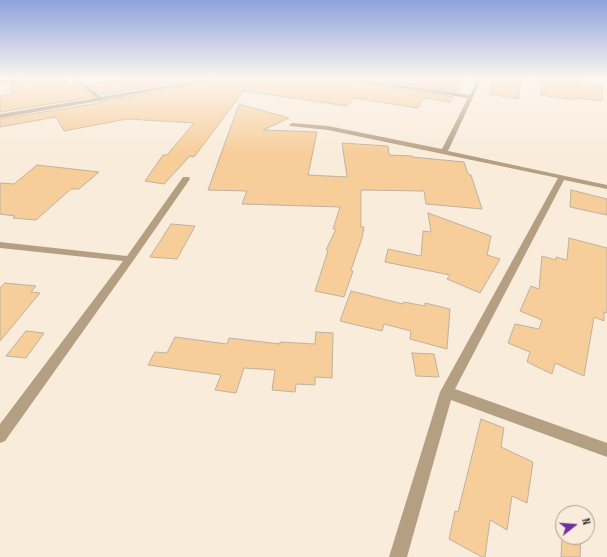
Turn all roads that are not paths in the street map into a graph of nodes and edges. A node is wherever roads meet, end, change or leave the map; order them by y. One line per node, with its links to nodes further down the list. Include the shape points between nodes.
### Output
1 (75, 104): 3 (street)
2 (468, 104): 5 (street)
3 (0, 116)
4 (292, 125): 5 (street, via 335,130)
5 (444, 153): 6 (street)
6 (562, 177): 8 (street); 11 (street)
7 (186, 180): 10 (street)
8 (607, 187)
9 (0, 244): 10 (street)
10 (130, 259): 12 (street)
11 (447, 392): 13 (street); 14 (street)
12 (0, 436)
13 (607, 450)
14 (398, 557)

